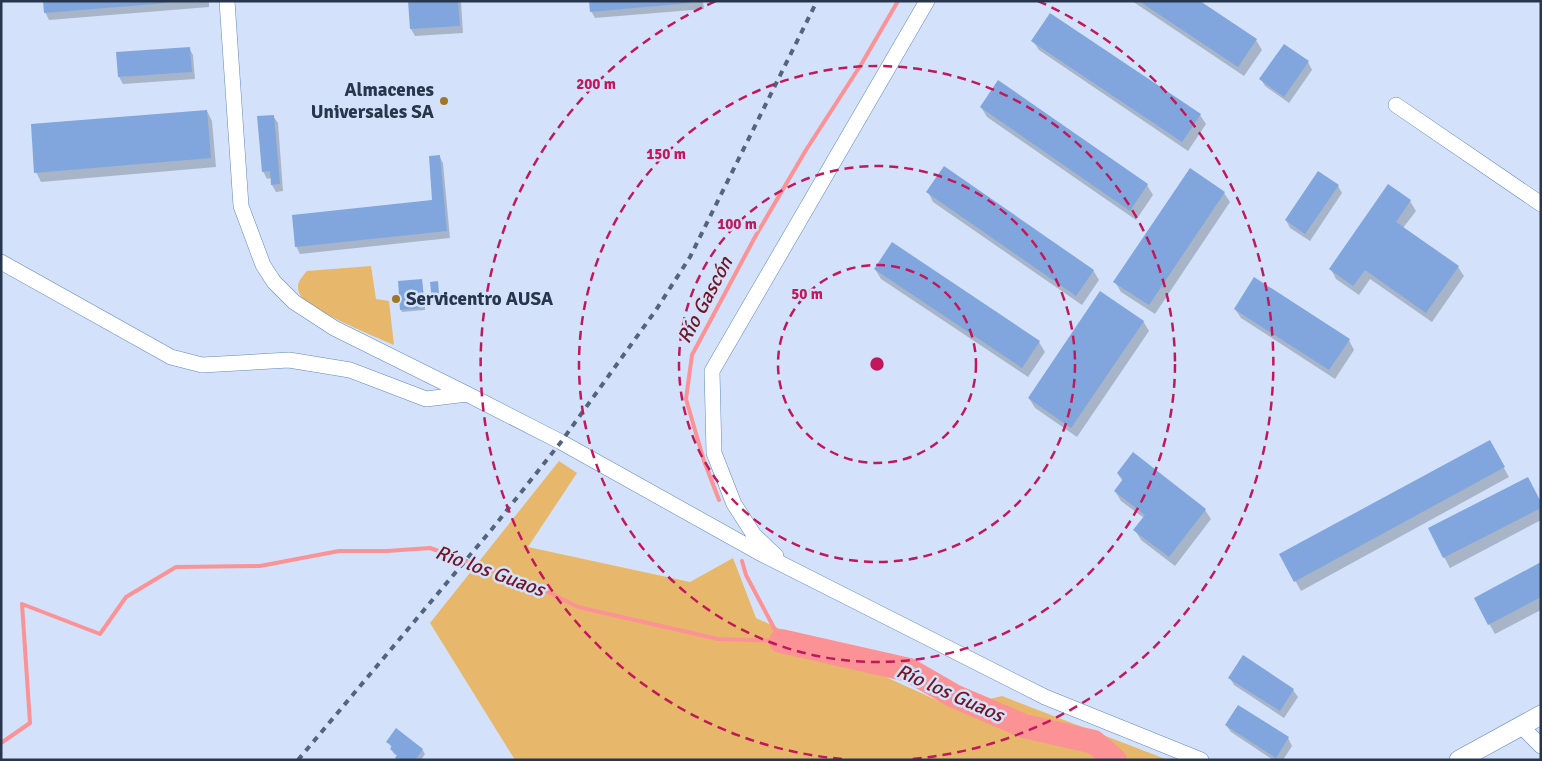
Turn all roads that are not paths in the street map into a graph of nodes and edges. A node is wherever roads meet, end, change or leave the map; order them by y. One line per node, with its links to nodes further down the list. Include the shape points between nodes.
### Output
1 (227, 1): 6 (street, via 241,206 263,265 294,302 334,328)
2 (927, 1): 7 (street, via 712,371 714,453 734,504 754,535)
3 (1396, 105): 4 (street)
4 (1541, 204)
5 (1, 262): 6 (street, via 171,357 202,365 289,360 350,370 426,399)
6 (467, 394): 7 (street)
7 (786, 566): 11 (street, via 1045,697)
8 (1541, 715): 9 (main road)
9 (1521, 726): 10 (street); 12 (main road)
10 (1541, 746)
11 (1201, 760)
12 (1459, 760)

